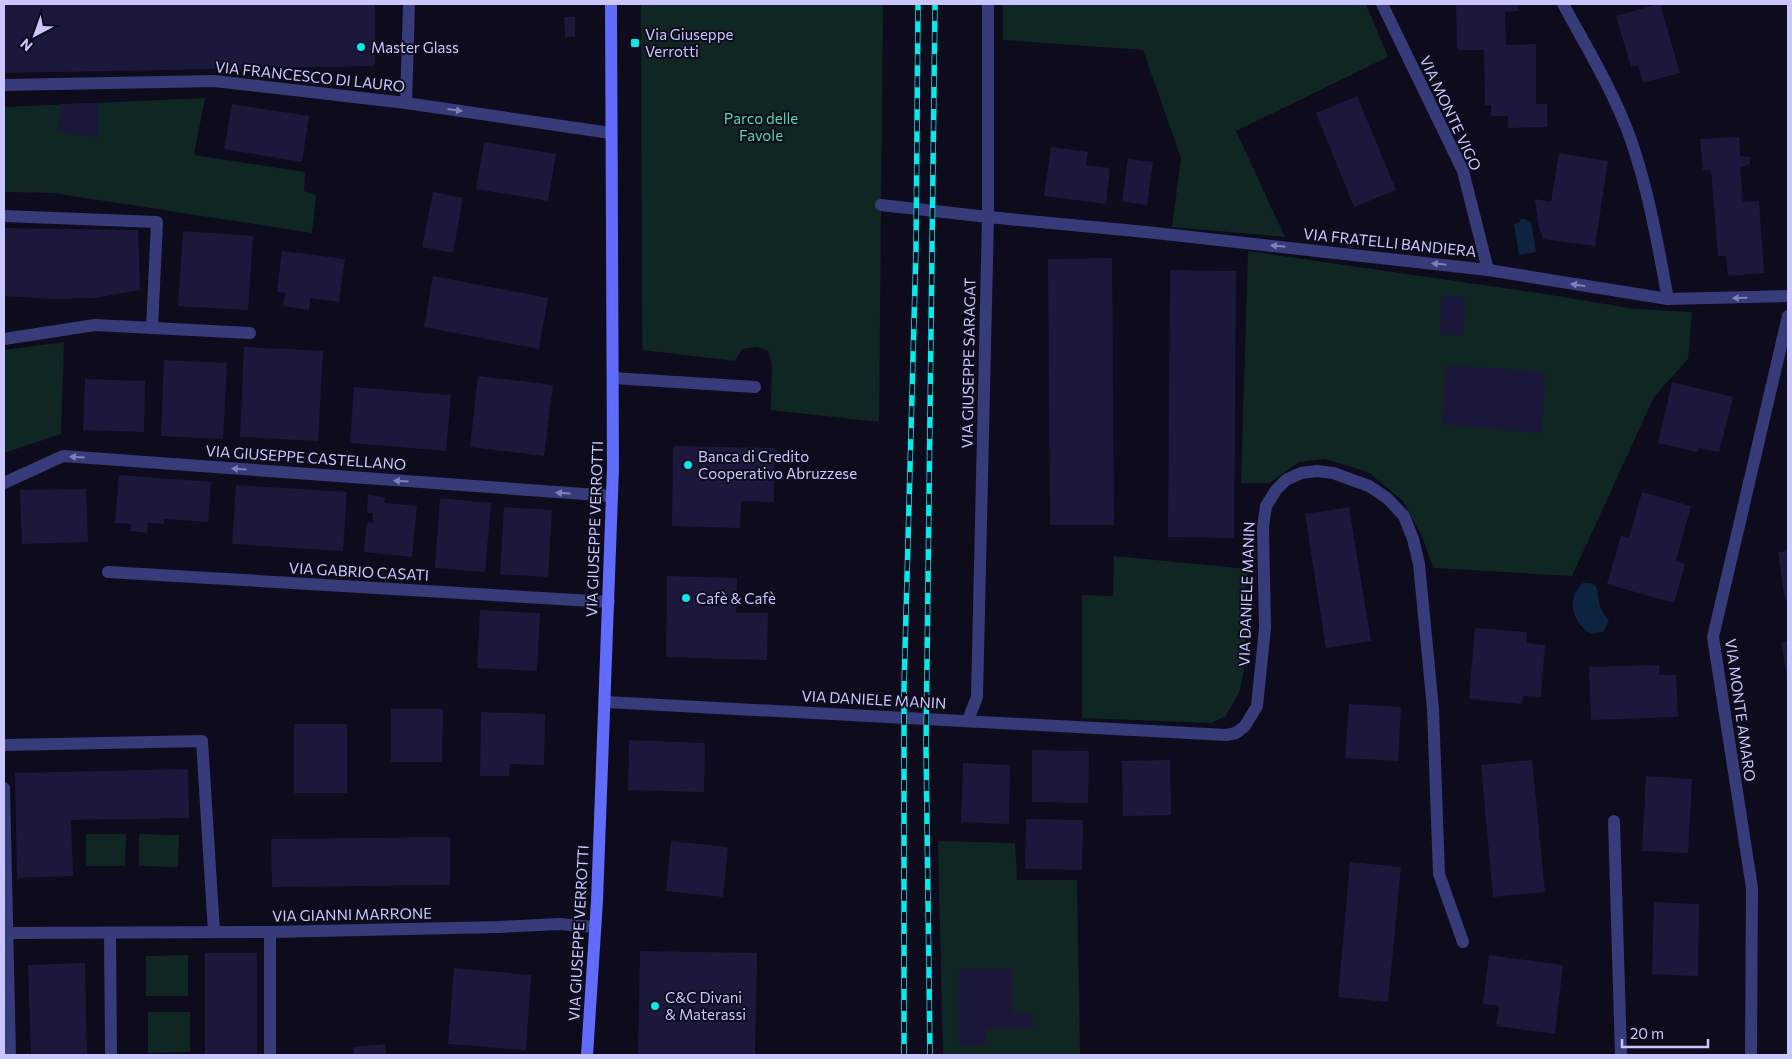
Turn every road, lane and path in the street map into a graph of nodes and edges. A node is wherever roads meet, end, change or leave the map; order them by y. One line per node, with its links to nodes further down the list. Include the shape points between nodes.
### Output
1 (409, 4): 7 (street)
2 (610, 4): 8 (street, VIA GIUSEPPE VERROTTI)
3 (988, 4): 11 (street, VIA GIUSEPPE SARAGAT)
4 (1382, 4): 12 (street, VIA MONTE VIGO, via 1463,171)
5 (1563, 4): 14 (street, via 1611,92 1631,138 1647,189)
6 (4, 85): 7 (street, VIA FRANCESCO DI LAURO, via 214,81)
7 (406, 103): 8 (street, VIA FRANCESCO DI LAURO, one-way to 8)
8 (610, 133): 19 (street, VIA GIUSEPPE VERROTTI)
9 (881, 205): 11 (street, VIA FRATELLI BANDIERA)
10 (4, 216): 16 (street, via 157,222)
11 (988, 218): 12 (street, VIA FRATELLI BANDIERA, one-way to 11); 26 (street, VIA GIUSEPPE SARAGAT, via 977,697)
12 (1488, 270): 14 (street, VIA FRATELLI BANDIERA, one-way to 12)
13 (1788, 296): 14 (street, VIA FRATELLI BANDIERA, one-way to 14)
14 (1668, 300)
15 (1788, 316): 41 (street, VIA MONTE AMARO, via 1713,637 1752,888)
16 (152, 328): 17 (street); 18 (street, via 95,325)
17 (250, 333)
18 (4, 339)
19 (614, 378): 20 (street); 22 (street, VIA GIUSEPPE VERROTTI)
20 (755, 387)
21 (4, 484): 22 (street, VIA GIUSEPPE CASTELLANO, one-way to 21, via 63,456)
22 (612, 496): 24 (street, VIA GIUSEPPE VERROTTI)
23 (108, 572): 24 (street, VIA GABRIO CASATI)
24 (608, 602): 25 (street, VIA GIUSEPPE VERROTTI)
25 (605, 702): 26 (street, VIA DANIELE MANIN); 30 (street, VIA GIUSEPPE VERROTTI)
26 (968, 720): 35 (street, VIA DANIELE MANIN, via 1236,733 1246,726 1257,706 1265,628 1263,527 1266,506 1286,480 1301,473 1333,473 1369,486 1387,498 1404,516 1419,564 1433,709 1439,874)
27 (4, 745): 31 (street, via 202,741)
28 (4, 788): 33 (street)
29 (1614, 821): 40 (street)
30 (595, 927): 32 (street, VIA GIANNI MARRONE, via 560,924); 39 (street, VIA GIUSEPPE VERROTTI)
31 (214, 932): 32 (street, VIA GIANNI MARRONE); 34 (street, VIA GIANNI MARRONE)
32 (270, 932): 38 (street)
33 (5, 933): 34 (street, VIA GIANNI MARRONE); 36 (street)
34 (110, 933): 37 (street)
35 (1463, 942)
36 (10, 1055)
37 (111, 1055)
38 (270, 1055)
39 (587, 1055)
40 (1620, 1055)
41 (1751, 1055)

